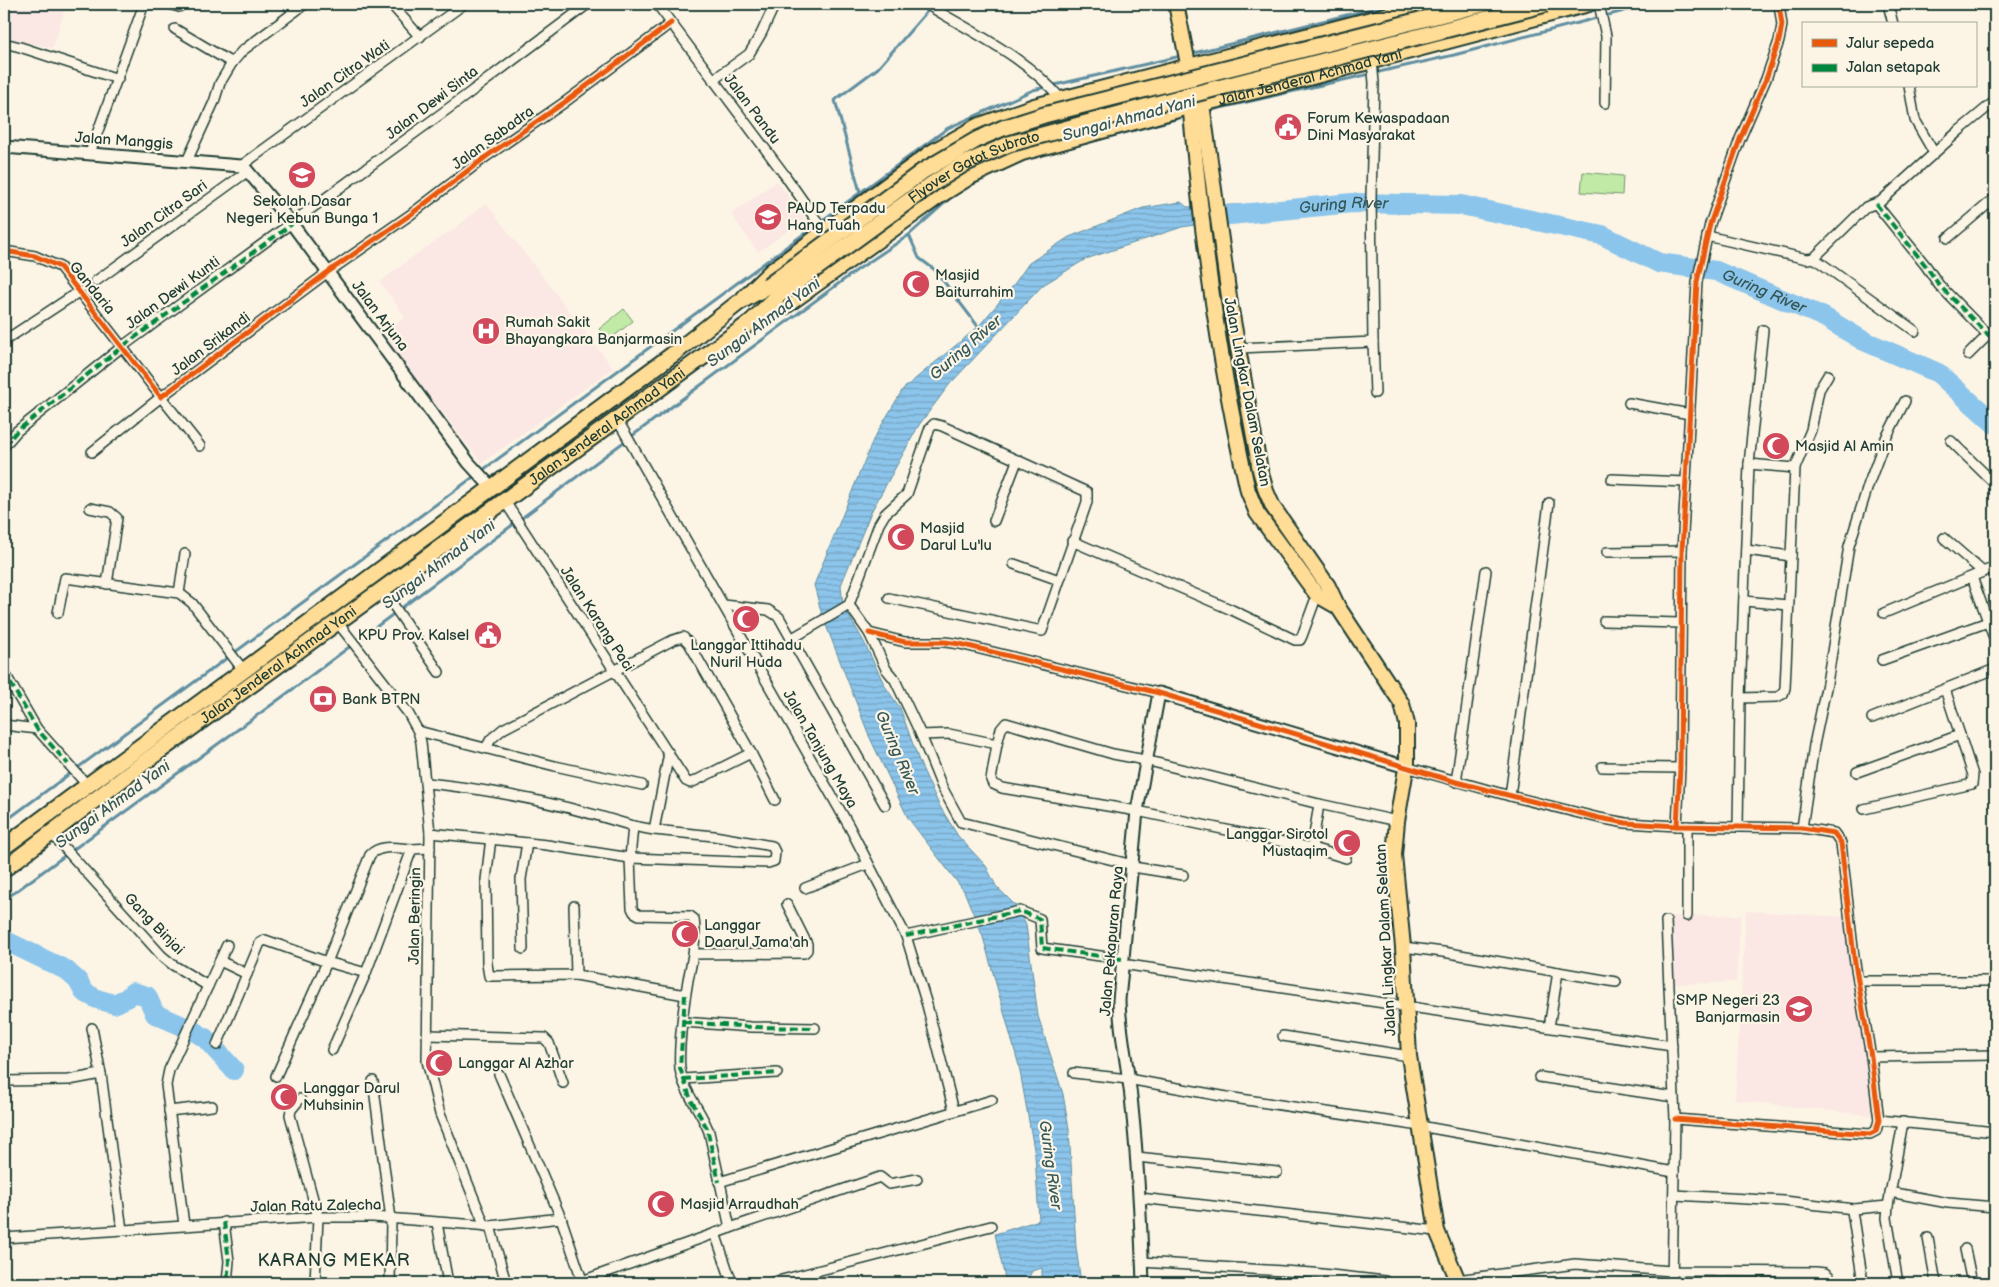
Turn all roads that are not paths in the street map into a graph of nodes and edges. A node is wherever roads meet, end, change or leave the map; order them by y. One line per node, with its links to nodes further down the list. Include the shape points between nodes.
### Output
1 (144, 4): 30 (street)
2 (169, 4): 19 (street)
3 (287, 4): 20 (street)
4 (305, 4): 20 (street)
5 (391, 4): 24 (street)
6 (464, 4): 24 (street, Jalan Citra Wati)
7 (588, 4): 47 (street, Jalan Dewi Sinta)
8 (657, 4): 22 (street, Jalan Pandu)
9 (775, 4): 31 (street, via 749,54)
10 (926, 4): 35 (street, via 994,43 1046,82)
11 (1176, 4): 27 (main road)
12 (1429, 4): 26 (main road, Jalan Jenderal Achmad Yani)
13 (1482, 4): 56 (highway, Flyover Gatot Subroto, bridge, via 1003,128 923,171)
14 (1546, 4): 56 (highway, Flyover Gatot Subroto, bridge, via 1009,144 964,164 932,184)
15 (1589, 4): 29 (main road, Jalan Jenderal Achmad Yani)
16 (1599, 4): 37 (street, via 1606,36)
17 (1779, 4): 49 (street, via 1782,24 1779,41 1740,139)
18 (1888, 4): 21 (street)
19 (179, 5)
20 (294, 12): 28 (street, via 242,51)
21 (1892, 22)
22 (671, 23): 31 (street, Jalan Pandu); 53 (street, Jalan Sabadra)
23 (175, 29): 28 (street)
24 (420, 38): 44 (street, Jalan Citra Wati, via 327,102)
25 (4, 43): 30 (street)
26 (1263, 46): 27 (main road, Jalan Jenderal Achmad Yani); 32 (main road, via 1243,64 1242,74 1245,80)
27 (1186, 59): 33 (main road, Jalan Jenderal Achmad Yani); 38 (main road)
28 (232, 63): 43 (street, via 220,83)
29 (1372, 65): 32 (main road, Jalan Jenderal Achmad Yani); 63 (street)
30 (118, 79): 41 (street)
31 (712, 80): 48 (street, Jalan Pandu)
32 (1274, 87): 38 (main road, Jalan Jenderal Achmad Yani)
33 (1107, 88): 35 (main road, Jalan Jenderal Achmad Yani); 39 (main road, via 1137,87 1149,95 1147,107)
34 (1909, 88): 42 (street, via 1915,120)
35 (1057, 95): 48 (main road, Jalan Jenderal Achmad Yani, via 977,126 951,140)
36 (1995, 101): 42 (street)
37 (1604, 103)
38 (1197, 115): 39 (main road, Jalan Jenderal Achmad Yani); 65 (main road, Jalan Lingkar Dalam Selatan, via 1216,202); 107 (main road, Jalan Lingkar Dalam Selatan, via 1199,203 1214,308 1248,491 1257,513)
39 (1113, 128): 58 (main road, Jalan Jenderal Achmad Yani, via 1022,153 970,177 786,306)
40 (4, 147): 41 (street, Jalan Manggis)
41 (90, 153): 43 (street, Jalan Manggis)
42 (1934, 153): 46 (street)
43 (187, 161): 44 (street, Jalan Manggis)
44 (245, 168): 47 (street, Jalan Arjuna); 54 (street, Jalan Citra Sari)
45 (1995, 198): 50 (street)
46 (1876, 204): 52 (street, via 1866,207); 61 (street, via 1939,285)
47 (292, 224): 53 (street, Jalan Arjuna); 64 (street, Jalan Dewi Kunti)
48 (823, 229): 57 (main road, Jalan Jenderal Achmad Yani, via 762,278)
49 (1707, 236): 52 (street); 74 (street, via 1697,282)
50 (1948, 238)
51 (4, 251): 55 (street, Gandaria, via 35,256 57,265)
52 (1814, 258): 60 (street)
53 (328, 272): 71 (street, Jalan Srikandi); 86 (street, Jalan Arjuna, via 469,463)
54 (96, 280)
55 (80, 291): 62 (street); 64 (street, Gandaria)
56 (774, 291): 57 (highway, Jalan Jenderal Achmad Yani); 58 (highway, Jalan Jenderal Achmad Yani)
57 (738, 303): 67 (highway, Jalan Jenderal Achmad Yani)
58 (751, 322): 69 (highway, Jalan Jenderal Achmad Yani)
59 (1763, 330): 83 (street)
60 (1915, 331)
61 (1992, 332): 66 (street)
62 (4, 341)
63 (1373, 342): 65 (street); 70 (street)
64 (123, 346): 71 (street); 78 (street, Jalan Dewi Kunti, via 17,431)
65 (1239, 348): 107 (main road, Jalan Lingkar Dalam Selatan, via 1266,491)
66 (1968, 355)
67 (655, 367): 69 (highway); 76 (highway, Jalan Jenderal Achmad Yani)
68 (1828, 375): 84 (street, via 1819,390 1812,430)
69 (667, 383): 75 (highway, Jalan Jenderal Achmad Yani)
70 (1375, 393)
71 (161, 398): 79 (street); 81 (street, Jalan Srikandi)
72 (1904, 401): 163 (street, via 1869,483 1849,546)
73 (1629, 403): 74 (street)
74 (1690, 414): 87 (street)
75 (620, 423): 80 (highway, Jalan Jenderal Achmad Yani); 112 (street, Jalan Tanjung Maya)
76 (561, 437): 80 (highway); 86 (highway, Jalan Jenderal Achmad Yani)
77 (1951, 441): 88 (street)
78 (4, 446)
79 (200, 446)
80 (571, 451): 90 (highway, Jalan Jenderal Achmad Yani)
81 (92, 452)
82 (1017, 462): 92 (street); 94 (street, via 1088,492); 114 (street, via 942,426 931,426 907,494 882,519)
83 (1749, 464): 84 (street); 95 (street)
84 (1795, 468): 99 (street)
85 (1612, 479): 87 (street)
86 (487, 482): 125 (highway, Jalan Jenderal Achmad Yani)
87 (1686, 482): 96 (street)
88 (1995, 484)
89 (1549, 503): 152 (street)
90 (508, 505): 109 (highway, Jalan Jenderal Achmad Yani); 129 (street, Jalan Karang Paci)
91 (90, 508): 106 (street, via 110,512 117,518)
92 (994, 521)
93 (1944, 538): 103 (street)
94 (1072, 542): 105 (street); 107 (street, via 1296,640 1300,640)
95 (1746, 550): 99 (street); 111 (street)
96 (1682, 551): 97 (street); 120 (street)
97 (1607, 552)
98 (185, 554): 108 (street)
99 (1791, 556): 113 (street)
100 (1014, 564): 105 (street)
101 (1995, 567): 103 (street)
102 (1486, 571): 149 (street)
103 (1983, 572): 104 (street)
104 (1972, 576): 116 (street); 118 (street)
105 (1059, 580): 110 (street, via 1040,632)
106 (107, 584): 108 (street); 115 (street, via 66,578)
107 (1322, 591): 144 (main road, Jalan Lingkar Dalam Selatan, via 1338,607 1402,704 1407,724)
108 (179, 594): 125 (street, via 192,603)
109 (386, 595): 119 (highway, Jalan Jenderal Achmad Yani); 128 (street)
110 (889, 598)
111 (1744, 601): 113 (street); 132 (street)
112 (724, 605): 122 (street, via 772,611); 175 (street, Jalan Tanjung Maya)
113 (1788, 605): 132 (street, via 1785,688 1782,694)
114 (846, 607): 121 (street); 122 (street)
115 (58, 613)
116 (1884, 613)
117 (1604, 621): 120 (street)
118 (1988, 622): 123 (street); 124 (street)
119 (338, 623): 125 (highway, Jalan Jenderal Achmad Yani); 136 (street, Jalan Beringin, via 408,713)
120 (1680, 623): 146 (street)
121 (869, 634): 131 (street, via 905,642 960,644); 137 (street)
122 (791, 639): 155 (street)
123 (1995, 641)
124 (1882, 660)
125 (246, 669): 148 (highway, Jalan Jenderal Achmad Yani); 165 (highway, Jalan Jenderal Achmad Yani)
126 (1995, 669): 130 (street)
127 (4, 672): 135 (street)
128 (439, 672)
129 (614, 672): 140 (street, via 503,729); 141 (street, Jalan Karang Paci); 142 (street, via 673,640 686,638)
130 (1945, 689): 133 (street); 138 (street)
131 (1159, 692): 143 (street, Jalan Pekapuran Raya); 144 (street)
132 (1740, 698): 162 (street)
133 (1872, 718)
134 (4, 725): 135 (street)
135 (37, 729): 148 (street)
136 (418, 731): 140 (street); 150 (street, Jalan Beringin)
137 (921, 735): 139 (street, via 950,734); 176 (street, via 942,787 962,822)
138 (1960, 736): 147 (street); 156 (street, via 1973,775 1972,784)
139 (997, 744): 143 (street, via 1001,728 1006,723 1080,746); 157 (street, via 991,780 998,787)
140 (486, 748): 151 (street)
141 (669, 752): 142 (street, Jalan Karang Paci, via 690,783); 164 (street)
142 (751, 753): 153 (street)
143 (1146, 760): 154 (street); 157 (street, Jalan Pekapuran Raya)
144 (1406, 767): 149 (street); 158 (main road, Jalan Lingkar Dalam Selatan)
145 (1602, 767): 146 (street)
146 (1680, 768): 160 (street)
147 (1857, 772)
148 (82, 780): 169 (highway, Jalan Jenderal Achmad Yani)
149 (1456, 782): 152 (street)
150 (426, 783): 159 (street, via 516,796); 166 (street, Jalan Beringin)
151 (642, 785)
152 (1510, 796): 160 (street, via 1599,818)
153 (775, 800)
154 (1319, 804): 158 (street); 171 (street)
155 (885, 805)
156 (1864, 809)
157 (1137, 811): 171 (street); 176 (street, Jalan Pekapuran Raya)
158 (1397, 821): 186 (main road, Jalan Lingkar Dalam Selatan, via 1394,855)
159 (633, 826): 164 (street); 173 (street)
160 (1677, 826): 161 (street)
161 (1687, 826): 162 (street); 182 (street)
162 (1738, 827): 163 (street)
163 (1802, 828): 196 (street, via 1834,834 1841,843)
164 (654, 830): 173 (street, via 772,846 775,859 768,863)
165 (51, 833): 177 (highway, Jalan Jenderal Achmad Yani); 199 (street, Gang Binjai, via 162,956)
166 (430, 833): 167 (street); 170 (street, Jalan Beringin)
167 (490, 838): 168 (street); 195 (street, via 486,880 488,975)
168 (527, 843): 173 (street); 187 (street, via 521,880)
169 (4, 847)
170 (430, 848): 172 (street); 206 (street, Jalan Beringin)
171 (1312, 848): 174 (street)
172 (412, 849): 191 (street, via 382,848 370,855); 194 (street)
173 (630, 858): 188 (street, via 632,911 639,915 692,916 695,923)
174 (1346, 858)
175 (868, 864): 179 (street); 184 (street, Jalan Tanjung Maya)
176 (1133, 866): 178 (street); 190 (street, Jalan Pekapuran Raya)
177 (4, 869)
178 (1183, 875)
179 (805, 888)
180 (787, 904): 188 (street, via 807,944 804,953)
181 (574, 906): 195 (street)
182 (1687, 916)
183 (1666, 921): 209 (street)
184 (906, 936): 190 (street, via 1020,911 1040,919 1042,948); 230 (street, Jalan Tanjung Maya, via 928,1005)
185 (227, 945): 189 (street)
186 (1403, 947): 192 (street); 201 (main road, Jalan Lingkar Dalam Selatan)
187 (523, 949)
188 (693, 954): 200 (street)
189 (220, 961): 193 (street); 199 (street)
190 (1122, 961): 201 (street); 220 (street, Jalan Pekapuran Raya, via 1118,1000)
191 (327, 962): 193 (street, via 265,940); 194 (street); 218 (street)
192 (1558, 972): 198 (street); 205 (street)
193 (246, 974): 208 (street)
194 (366, 974): 210 (street)
195 (576, 975): 200 (street)
196 (1858, 981): 197 (street); 213 (street)
197 (1995, 981)
198 (1616, 982)
199 (208, 986): 229 (street, via 166,1079)
200 (686, 995): 202 (street)
201 (1406, 1006): 205 (street); 212 (main road, Jalan Lingkar Dalam Selatan)
202 (683, 1022): 204 (street); 221 (street, via 680,1061)
203 (92, 1028): 216 (street)
204 (815, 1028)
205 (1549, 1028): 209 (street)
206 (427, 1034): 224 (street, via 544,1038 549,1043); 252 (street, Jalan Beringin, via 428,1072 440,1114)
207 (1283, 1036): 212 (street)
208 (217, 1045)
209 (1672, 1046): 225 (street)
210 (332, 1050)
211 (1995, 1055): 213 (street)
212 (1409, 1056): 234 (main road, Jalan Lingkar Dalam Selatan)
213 (1871, 1056): 232 (street)
214 (777, 1073): 221 (street)
215 (1074, 1073): 220 (street)
216 (101, 1074): 222 (street, via 69,1080); 256 (street)
217 (499, 1074): 248 (street)
218 (276, 1076)
219 (1539, 1077): 225 (street)
220 (1128, 1078): 234 (street, via 1227,1097); 236 (street, Jalan Pekapuran Raya)
221 (683, 1079): 240 (street, via 707,1128)
222 (4, 1081)
223 (373, 1081): 249 (street)
224 (563, 1083)
225 (1674, 1097): 231 (street)
226 (300, 1099): 247 (street, via 290,1115)
227 (992, 1100): 230 (street)
228 (212, 1106): 229 (street)
229 (169, 1111): 253 (street)
230 (954, 1111): 240 (street)
231 (1675, 1119): 232 (street, via 1870,1134 1876,1131); 238 (street)
232 (1879, 1120): 233 (street)
233 (1903, 1122): 235 (street); 241 (street)
234 (1420, 1126): 238 (street); 257 (main road, Jalan Lingkar Dalam Selatan)
235 (1995, 1132)
236 (1137, 1157): 237 (street); 243 (street, Jalan Pekapuran Raya)
237 (1277, 1172)
238 (1674, 1172): 242 (street)
239 (917, 1179): 255 (street, via 888,1184 880,1177)
240 (719, 1182): 255 (street)
241 (1890, 1192): 244 (street); 245 (street, via 1948,1203)
242 (1674, 1195): 246 (street); 263 (street)
243 (1140, 1198): 257 (street); 262 (street, Jalan Pekapuran Raya)
244 (1888, 1206): 246 (street); 278 (street, via 1887,1218)
245 (1995, 1207)
246 (1854, 1208): 277 (street, via 1851,1216)
247 (318, 1217): 249 (street, Jalan Ratu Zalecha); 250 (street, Jalan Ratu Zalecha); 268 (street)
248 (561, 1218): 252 (street, Jalan Ratu Zalecha); 266 (street)
249 (392, 1219): 251 (street, Jalan Ratu Zalecha); 269 (street)
250 (224, 1222): 253 (street, Jalan Ratu Zalecha); 267 (street, via 229,1261)
251 (437, 1223): 252 (street, Jalan Ratu Zalecha); 270 (street)
252 (486, 1224): 271 (street, Jalan Beringin)
253 (184, 1225): 256 (street, Jalan Ratu Zalecha)
254 (991, 1226): 273 (street)
255 (730, 1228): 258 (street)
256 (122, 1230): 259 (street, Jalan Ratu Zalecha)
257 (1437, 1231): 265 (main road, Jalan Lingkar Dalam Selatan)
258 (715, 1233): 266 (street); 272 (street)
259 (4, 1238)
260 (1928, 1238): 279 (street)
261 (1965, 1249): 280 (street)
262 (1142, 1262): 264 (street); 274 (street, Jalan Pekapuran Raya)
263 (1672, 1271): 265 (street, via 1575,1264); 275 (street); 276 (street, via 1816,1272 1827,1274)
264 (1385, 1281)
265 (1458, 1281)
266 (582, 1282)
267 (227, 1283)
268 (315, 1283)
269 (390, 1283)
270 (448, 1283)
271 (506, 1283)
272 (732, 1283)
273 (770, 1283)
274 (1143, 1283)
275 (1672, 1283)
276 (1830, 1283)
277 (1863, 1283)
278 (1898, 1283)
279 (1936, 1283)
280 (1972, 1283)

